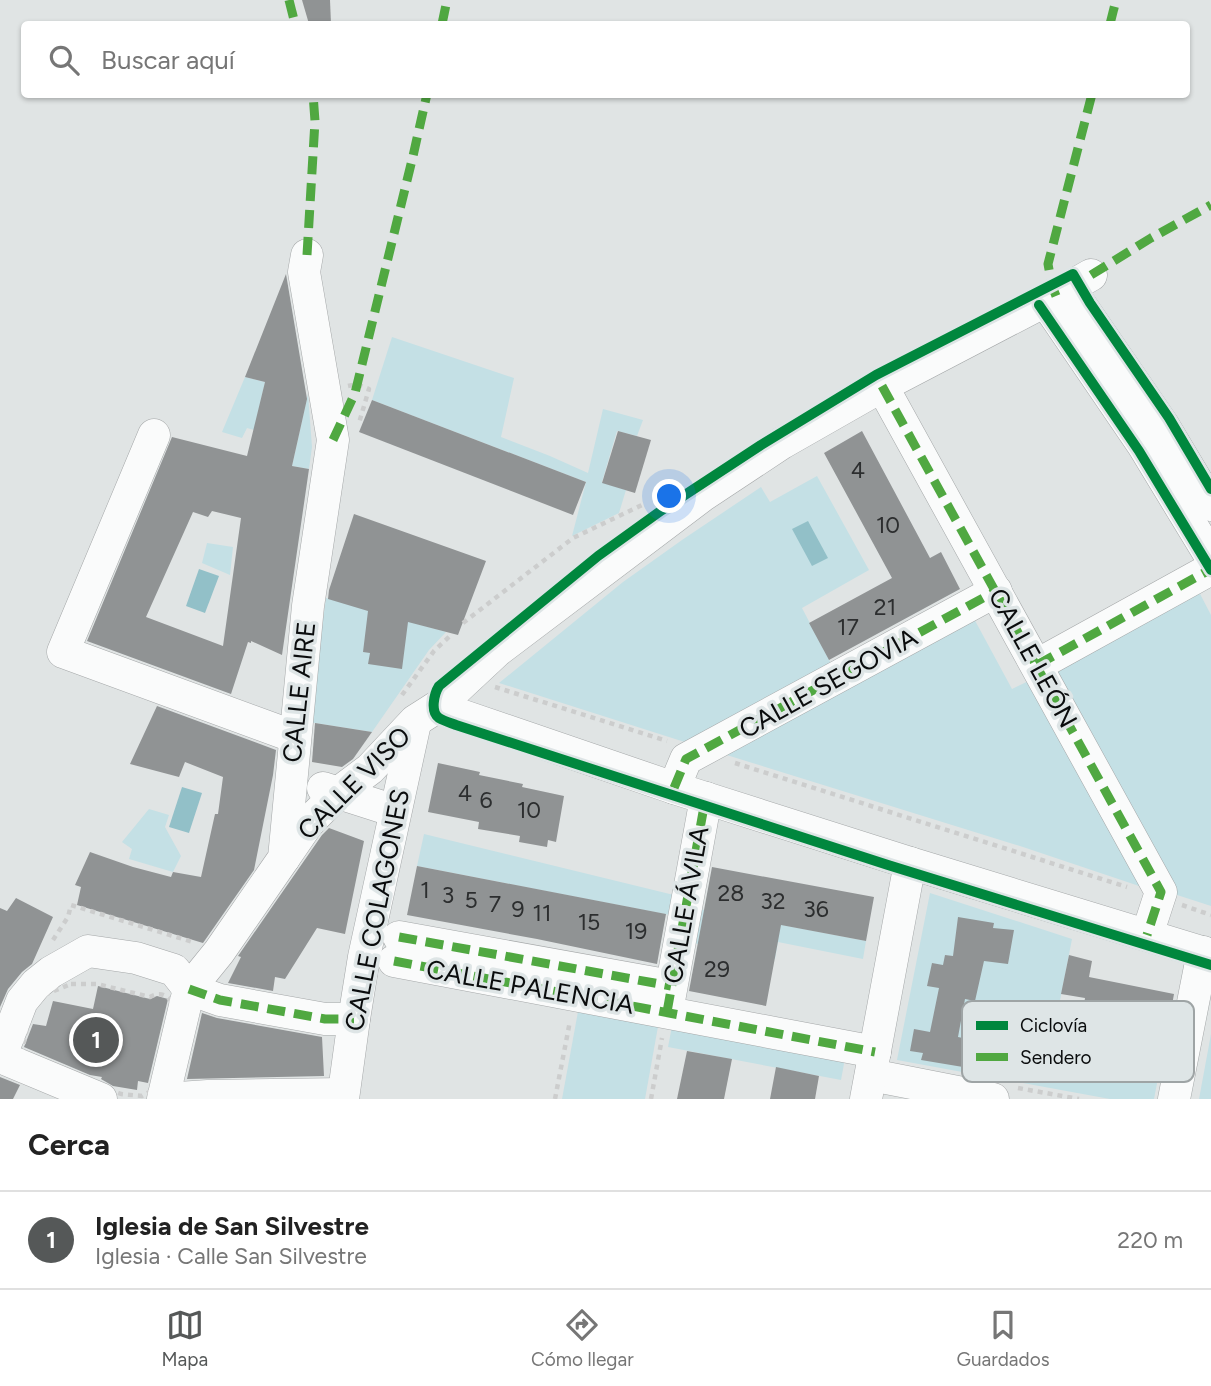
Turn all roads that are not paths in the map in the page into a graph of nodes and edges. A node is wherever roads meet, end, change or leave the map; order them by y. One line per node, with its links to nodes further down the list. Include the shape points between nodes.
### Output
1 (307, 255): 11 (street, CALLE AIRE, via 304,272 333,440 308,606)
2 (1069, 288): 3 (street, CALLE VISO); 5 (street, via 1163,425); 6 (street, via 1143,445)
3 (882, 386): 8 (street, CALLE LEÓN); 10 (street, CALLE VISO, via 782,443 702,496 497,651)
4 (154, 435): 11 (street, via 63,652)
5 (1211, 506)
6 (1211, 557)
7 (1211, 569): 9 (street)
8 (996, 591): 9 (street, CALLE LEÓN); 13 (street, CALLE SEGOVIA, via 686,759)
9 (1037, 665): 19 (street, CALLE LEÓN, via 1161,892)
10 (426, 714): 13 (street); 14 (street, CALLE VISO, via 370,769); 16 (street, CALLE COLAGONES)
11 (295, 737): 12 (street, CALLE AIRE)
12 (291, 779): 14 (street); 17 (street, CALLE AIRE)
13 (674, 788): 15 (street)
14 (338, 793): 16 (street); 17 (street, CALLE VISO)
15 (706, 798): 18 (street); 22 (street, CALLE ÁVILA)
16 (395, 811): 24 (street, CALLE COLAGONES)
17 (284, 858): 21 (street, CALLE AIRE)
18 (910, 863): 19 (street); 26 (street)
19 (1147, 935): 20 (street)
20 (1207, 954): 23 (street)
21 (189, 989): 24 (street, via 220,1000 325,1019); 25 (street, via 174,970 136,958 88,951 51,972 22,1001); 29 (street, CALLE AIRE)
22 (669, 999): 22 (street, CALLE PALENCIA, via 396,949 575,995); 26 (street, CALLE PALENCIA)
23 (1194, 1011)
24 (354, 1019): 27 (street, CALLE COLAGONES)
25 (0, 1058): 28 (street)
26 (871, 1075): 30 (street, CALLE PALENCIA)
27 (343, 1097): 29 (street)
28 (101, 1099)
29 (164, 1099)
30 (993, 1099)

